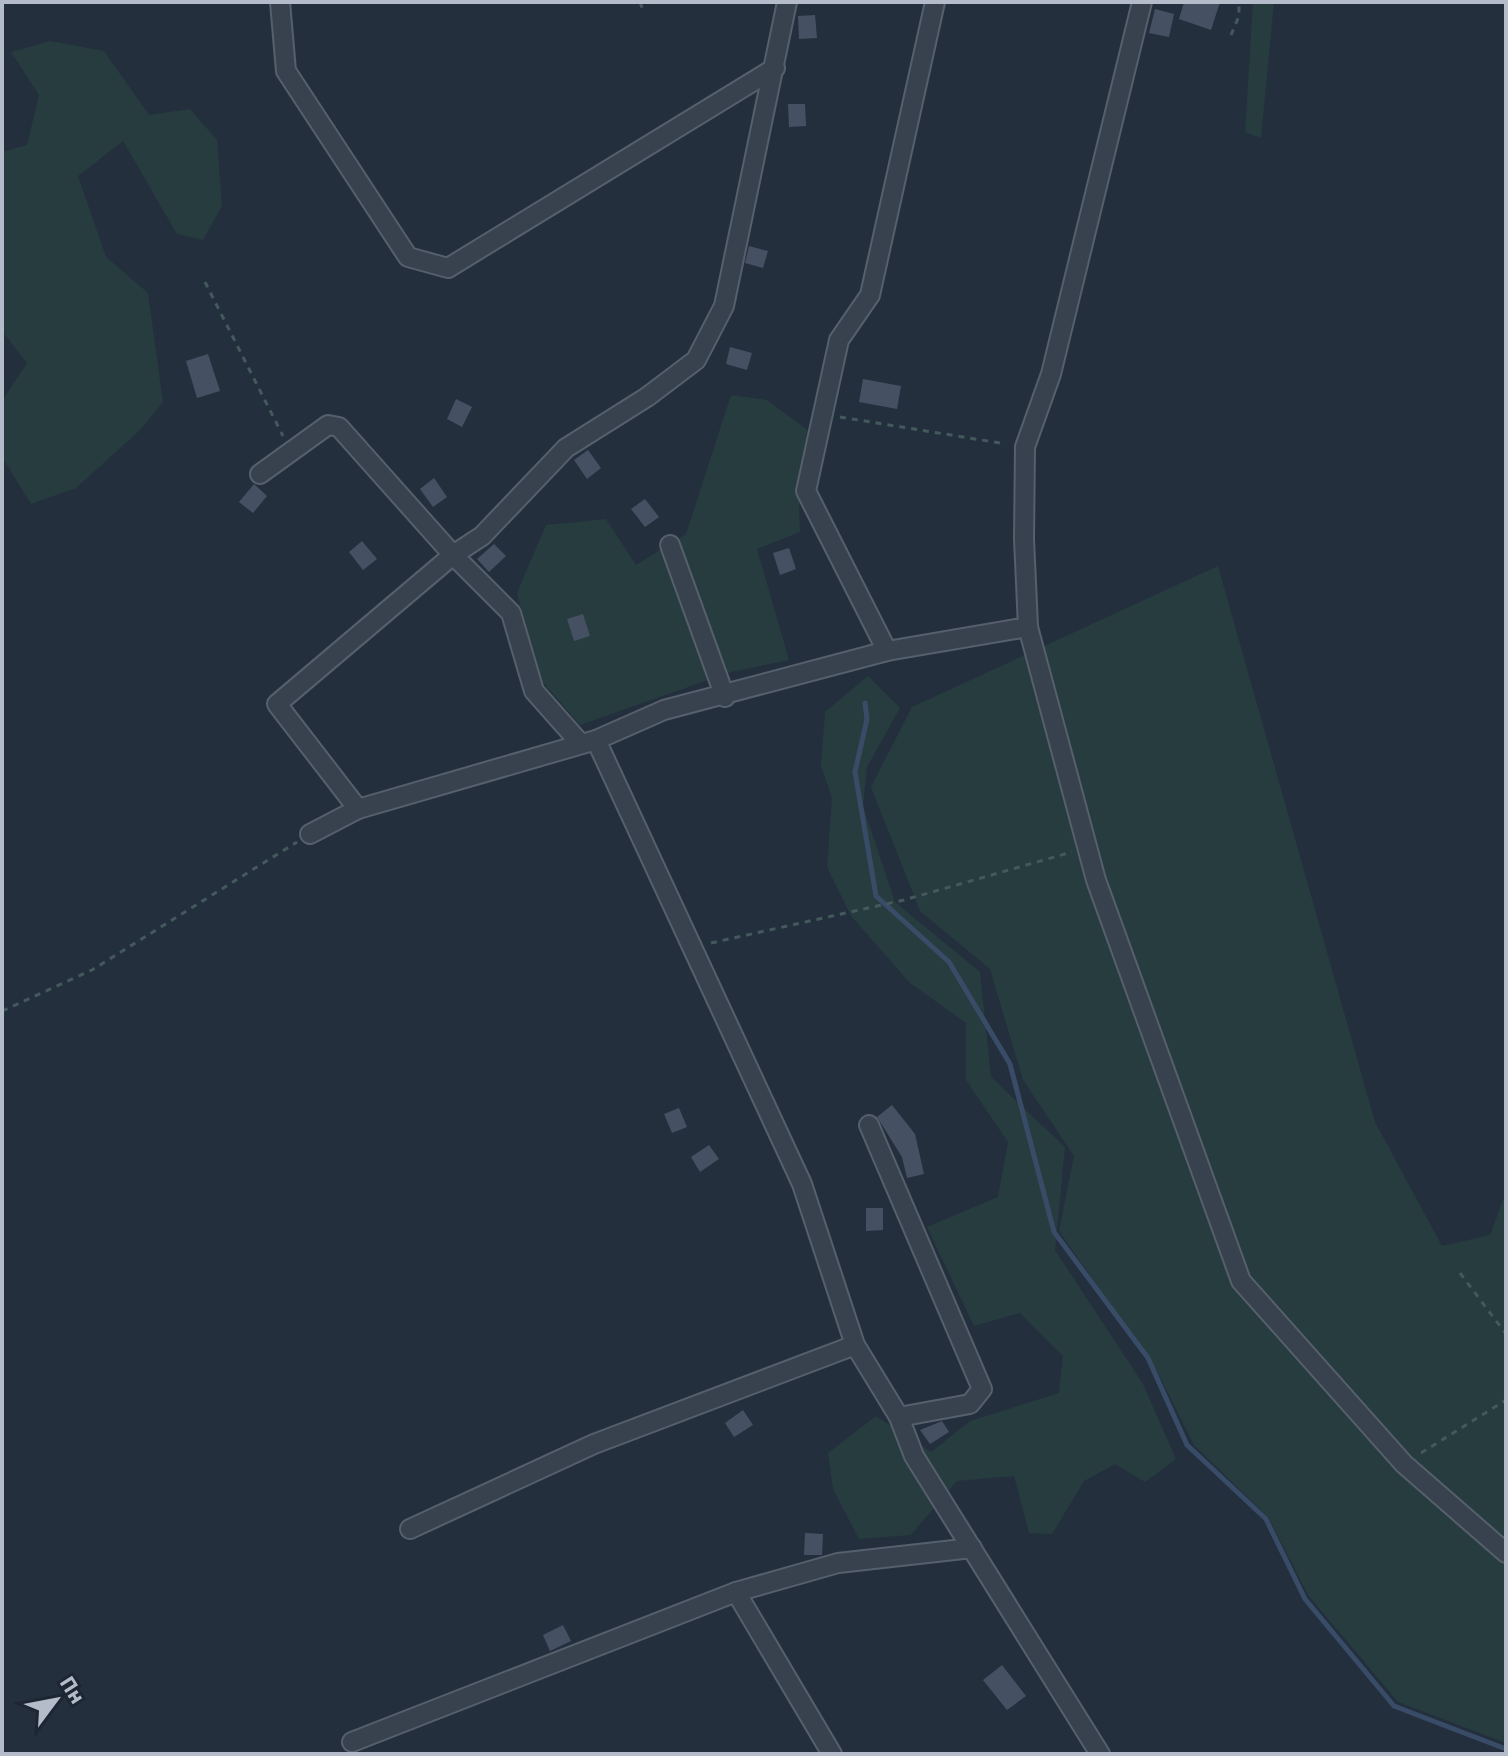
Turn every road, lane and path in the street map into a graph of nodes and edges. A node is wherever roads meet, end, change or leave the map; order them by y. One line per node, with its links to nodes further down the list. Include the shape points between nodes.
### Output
1 (280, 2): 9 (street, via 286,71 408,257 448,268)
2 (640, 2): 7 (path)
3 (787, 2): 9 (street)
4 (935, 2): 11 (street, via 870,295 839,340)
5 (1142, 2): 12 (street, via 1051,374)
6 (1239, 2): 8 (path)
7 (644, 13)
8 (1231, 35)
9 (775, 68): 16 (street, via 724,306 696,360 566,448 482,536)
10 (205, 282): 13 (path)
11 (823, 415): 12 (path); 18 (street, via 806,491)
12 (1025, 447): 17 (street)
13 (291, 452): 14 (street); 16 (street, via 328,425 339,427)
14 (260, 474)
15 (670, 545): 19 (street)
16 (453, 555): 20 (street, via 511,613 534,691); 21 (street, via 277,704)
17 (1028, 627): 18 (street); 23 (street)
18 (887, 651): 19 (street)
19 (725, 697): 20 (street, via 664,710)
20 (588, 742): 21 (street); 24 (street)
21 (358, 809): 22 (street)
22 (310, 834): 25 (path, via 92,970)
23 (1087, 847): 24 (path, via 904,900); 32 (street, via 1241,1281)
24 (693, 947): 29 (street, via 802,1184)
25 (2, 1011)
26 (869, 1125): 31 (street, via 982,1389 970,1404)
27 (1460, 1273): 28 (path)
28 (1506, 1334)
29 (855, 1345): 31 (street); 33 (street, via 594,1444)
30 (1506, 1400): 32 (path)
31 (899, 1417): 34 (street, via 914,1456)
32 (1404, 1464): 35 (street)
33 (410, 1529)
34 (972, 1548): 36 (street, via 838,1563); 39 (street)
35 (1506, 1553)
36 (736, 1592): 37 (street); 38 (street)
37 (352, 1742)
38 (832, 1754)
39 (1100, 1754)

